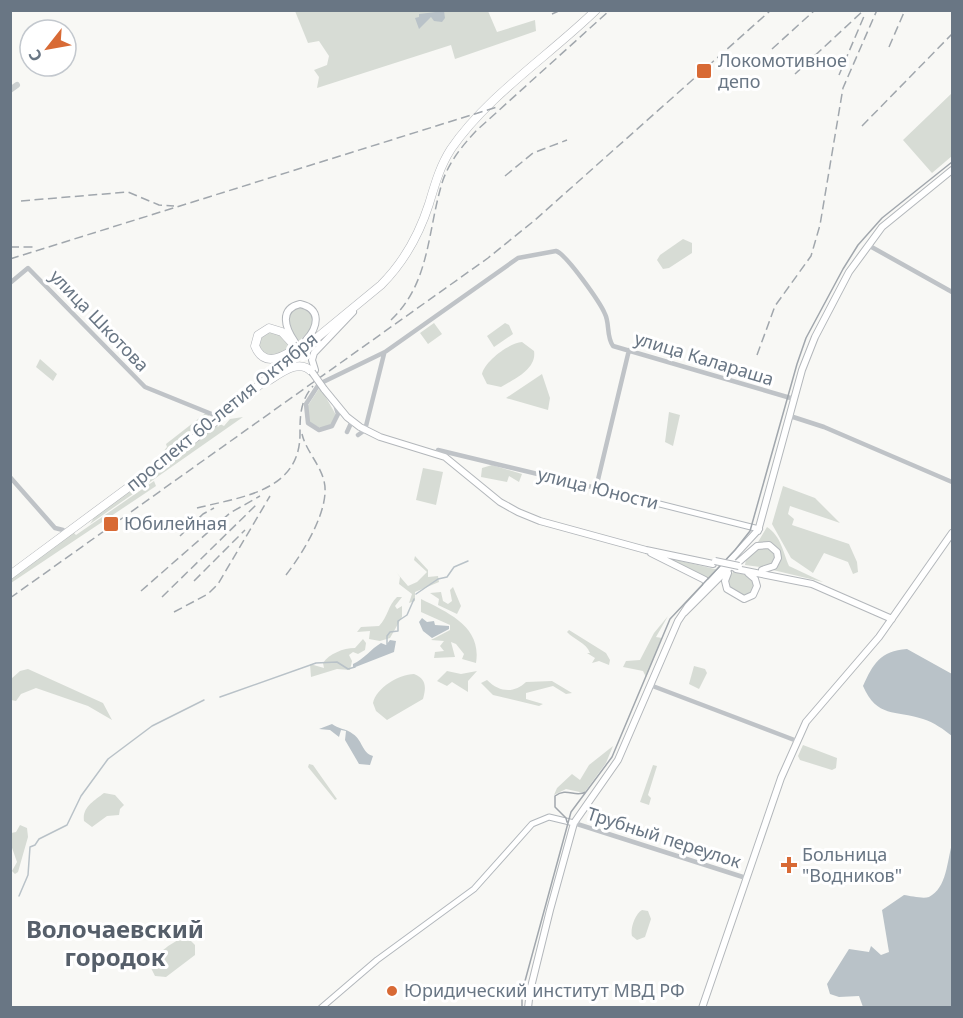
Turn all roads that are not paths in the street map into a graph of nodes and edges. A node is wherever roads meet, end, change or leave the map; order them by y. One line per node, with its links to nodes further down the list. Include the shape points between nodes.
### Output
1 (596, 10): 3 (highway, проспект 60-летия Октября, via 461,136 439,172)
2 (952, 170): 4 (main road)
3 (416, 234): 7 (highway, проспект 60-летия Октября, via 401,264); 8 (highway, проспект 60-летия Октября, via 399,262 380,282)
4 (867, 244): 6 (street); 16 (main road, via 815,338)
5 (10, 283): 17 (street, улица Шкотова, via 28,268 145,387)
6 (952, 292)
7 (370, 294): 12 (main road, via 317,349 312,360); 14 (highway, проспект 60-летия Октября)
8 (306, 340): 9 (highway, проспект 60-летия Октября); 9 (main road, via 317,320 313,311 300,304 292,307 286,317)
9 (294, 345): 9 (highway, via 274,360 261,356 255,346 258,335 269,328 282,332); 12 (main road, bridge); 17 (highway, проспект 60-летия Октября)
10 (629, 350): 11 (street, улица Калараша, via 611,343 605,314 561,252 555,251 520,258); 16 (street, улица Калараша); 26 (street)
11 (378, 360): 15 (street, via 326,380 314,389 305,411 306,420 314,428 328,428 338,418); 20 (street)
12 (314, 371): 13 (main road, bridge); 14 (highway, via 294,367)
13 (326, 388): 15 (main road); 19 (main road)
14 (246, 394): 17 (highway, проспект 60-летия Октября)
15 (330, 397): 19 (main road)
16 (794, 399): 18 (main road)
17 (218, 416): 28 (highway, проспект 60-летия Октября); 36 (highway, проспект 60-летия Октября, via 172,455)
18 (790, 416): 25 (street); 27 (main road)
19 (354, 421): 20 (main road); 21 (street)
20 (366, 425): 22 (street); 23 (main road, via 380,434); 31 (main road, via 445,457 518,513)
21 (347, 432)
22 (358, 435)
23 (438, 450): 26 (street, улица Юности); 32 (main road, via 520,510)
24 (10, 477): 28 (street)
25 (952, 482)
26 (594, 488): 27 (main road, улица Юности)
27 (759, 529): 30 (main road); 37 (main road)
28 (58, 531): 34 (highway, проспект 60-летия Октября)
29 (952, 533): 39 (main road)
30 (751, 545): 33 (main road); 37 (main road)
31 (646, 550): 32 (main road); 37 (main road, via 705,580)
32 (714, 563): 33 (main road, bridge)
33 (739, 566): 33 (main road, via 755,579 757,586 753,595 744,599 725,586 725,578); 35 (main road); 35 (main road, via 757,546 772,546 777,561); 37 (main road); 38 (main road, via 812,584)
34 (10, 570)
35 (762, 570): 39 (main road, via 830,588)
36 (10, 574)
37 (708, 588): 41 (main road, via 681,615)
38 (873, 611): 39 (main road); 40 (main road, via 881,623)
39 (892, 619): 40 (main road)
40 (879, 637): 42 (main road, via 813,712)
41 (650, 685): 42 (street); 43 (main road, via 618,760)
42 (797, 741): 44 (main road, via 780,778)
43 (574, 823): 44 (street, Трубный переулок); 45 (main road, via 553,817 532,824 474,889 383,955); 46 (main road)
44 (746, 878): 47 (main road)
45 (321, 1008)
46 (528, 1008)
47 (702, 1008)

